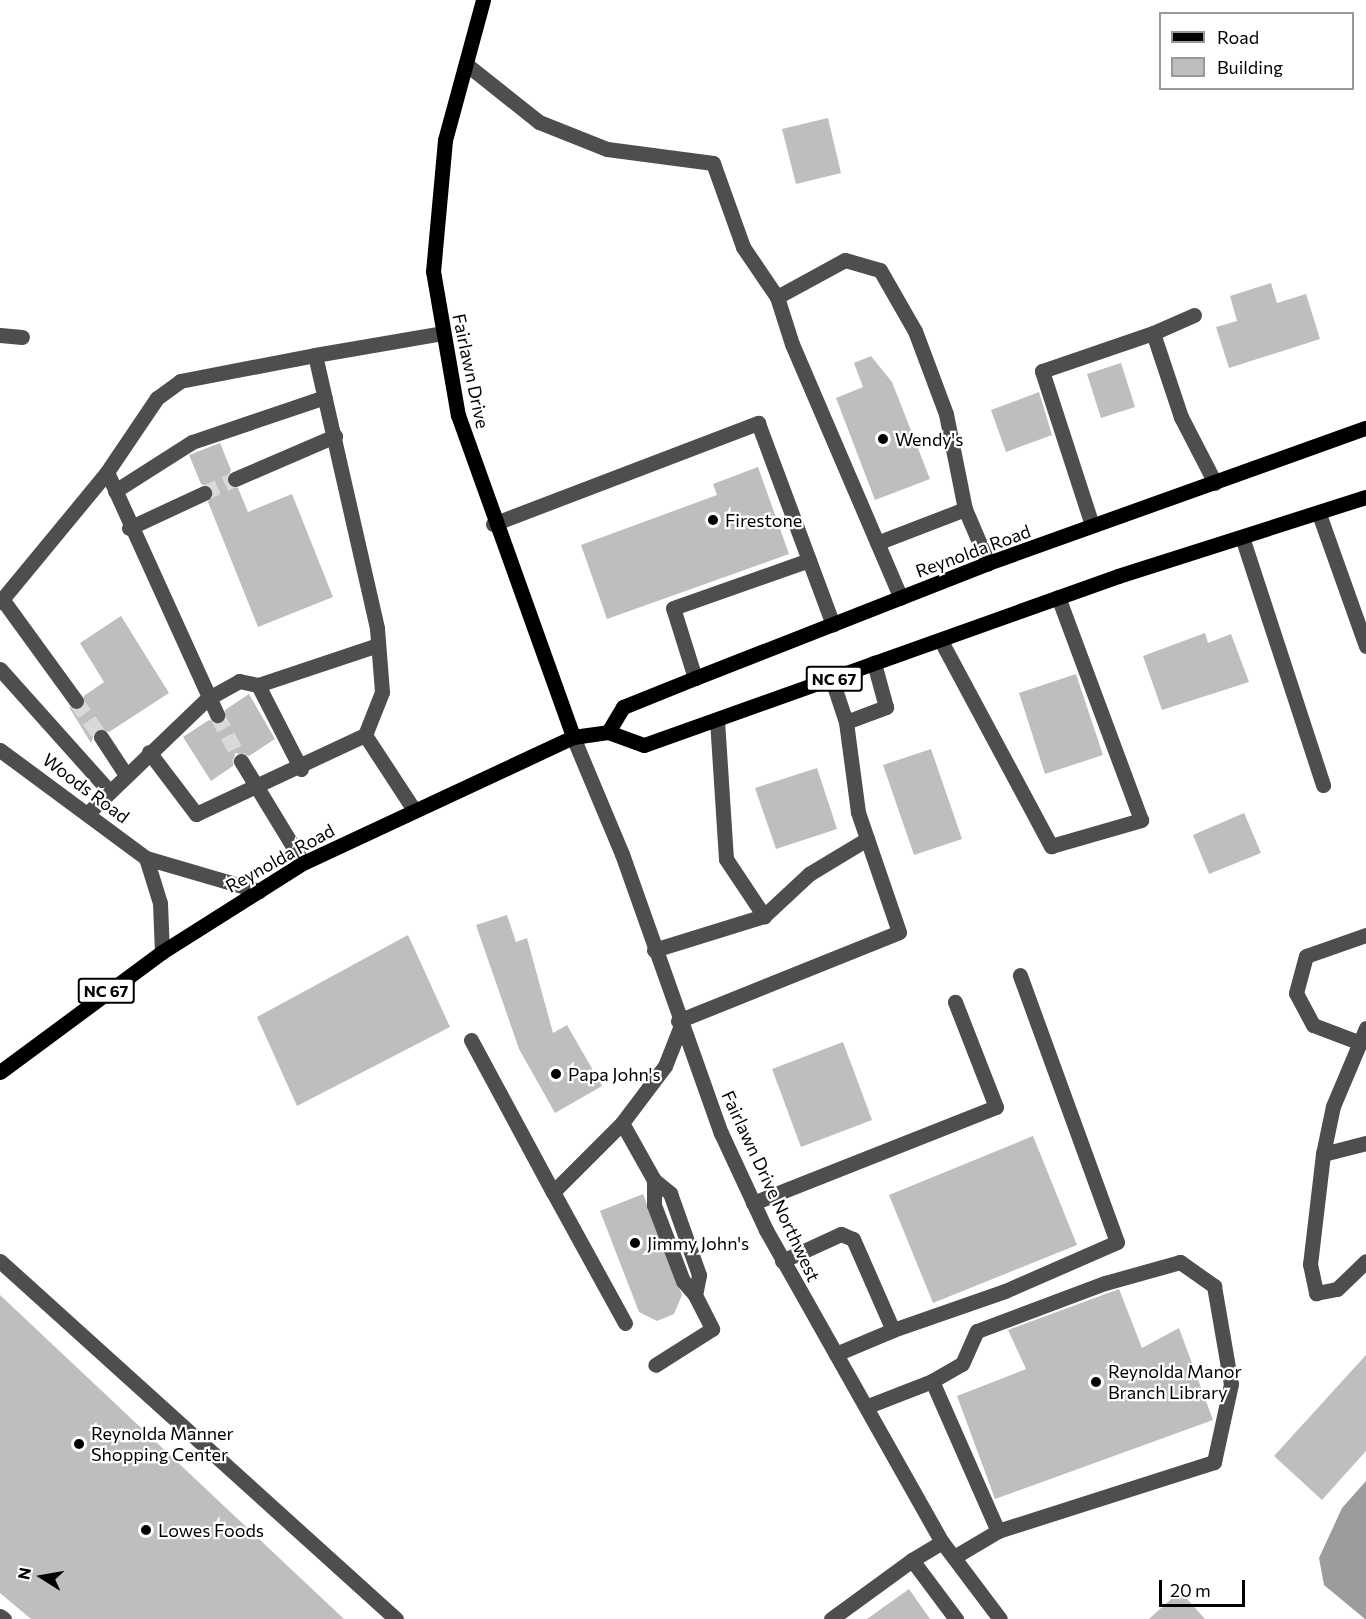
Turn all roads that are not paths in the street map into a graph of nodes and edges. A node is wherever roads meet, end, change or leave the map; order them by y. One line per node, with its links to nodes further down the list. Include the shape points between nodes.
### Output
1 (483, 0): 2 (main road, Fairlawn Drive)
2 (466, 64): 3 (street, via 539,122 608,149 713,163 743,246); 5 (main road, Fairlawn Drive, via 445,140 433,271)
3 (777, 297): 19 (street, via 845,260 880,270 915,331 946,414); 25 (street, via 792,344)
4 (1194, 315): 6 (street)
5 (442, 333): 9 (street); 21 (main road, Fairlawn Drive, via 458,415)
6 (1153, 333): 15 (street, via 1181,417); 22 (street, via 1042,371)
7 (0, 335): 8 (street)
8 (22, 337)
9 (315, 355): 10 (street); 13 (street, via 180,381 157,398)
10 (326, 397): 12 (street); 16 (street, via 192,442)
11 (1366, 428): 15 (main road, Reynolda Road)
12 (335, 436): 14 (street); 33 (street, via 361,538)
13 (107, 472): 16 (street); 30 (street)
14 (235, 479)
15 (1215, 483): 22 (main road, Reynolda Road)
16 (115, 491): 23 (street)
17 (204, 493): 23 (street)
18 (1366, 497): 20 (main road, Reynolda Road / NC 67)
19 (965, 509): 25 (street); 27 (street)
20 (1319, 514): 24 (main road, Reynolda Road / NC 67); 34 (street)
21 (493, 524): 26 (street, via 758,423); 48 (main road, Fairlawn Drive)
22 (1092, 525): 27 (main road, Reynolda Road, via 1056,543)
23 (129, 528): 40 (street)
24 (1242, 537): 28 (main road, Reynolda Road / NC 67); 54 (street)
25 (877, 543): 29 (street)
26 (809, 560): 31 (street); 37 (street, via 673,608)
27 (988, 563): 29 (main road, Reynolda Road)
28 (1058, 597): 32 (main road, Reynolda Road / NC 67); 32 (street, via 1141,820 1051,846)
29 (901, 598): 31 (main road, Reynolda Road)
30 (1, 601): 41 (street)
31 (833, 625): 37 (main road, Reynolda Road)
32 (941, 641): 35 (main road, Reynolda Road / NC 67)
33 (378, 645): 39 (street); 46 (street, via 382,692)
34 (1366, 646)
35 (874, 663): 38 (main road, Reynolda Road / NC 67); 44 (street, via 886,707)
36 (0, 669): 56 (street)
37 (695, 678): 45 (main road, Reynolda Road, via 623,706)
38 (832, 680): 43 (main road, Reynolda Road / NC 67); 44 (street)
39 (258, 685): 40 (street, via 239,681); 52 (street)
40 (207, 699): 42 (street); 50 (street)
41 (76, 700)
42 (217, 715)
43 (717, 720): 45 (main road, Reynolda Road / NC 67, via 644,745); 63 (street, via 726,859)
44 (846, 722): 59 (street, via 858,812)
45 (608, 732): 48 (main road, Reynolda Road / NC 67)
46 (365, 735): 52 (street); 57 (street)
47 (101, 737): 53 (street)
48 (573, 737): 57 (main road, Reynolda Road / NC 67); 65 (street, Fairlawn Drive Northwest, via 607,813)
49 (0, 750): 58 (street, Woods Road)
50 (149, 752): 53 (street); 55 (street, via 196,814)
51 (241, 761): 55 (street)
52 (301, 769): 55 (street)
53 (126, 776): 56 (street)
54 (1323, 786)
55 (258, 787): 61 (street)
56 (108, 790): 58 (street)
57 (414, 810): 61 (main road, Reynolda Road / NC 67)
58 (89, 812): 60 (street, Woods Road)
59 (867, 838): 63 (street, via 809,874); 69 (street, via 899,932)
60 (147, 858): 62 (street, Woods Road); 66 (street, via 160,903)
61 (303, 864): 62 (main road, Reynolda Road / NC 67)
62 (259, 891): 66 (main road, Reynolda Road / NC 67)
63 (764, 916): 65 (street)
64 (1366, 936): 72 (street, via 1306,956 1296,993 1313,1025)
65 (654, 950): 69 (street, Fairlawn Drive Northwest)
66 (162, 952): 73 (main road, Reynolda Road / NC 67)
67 (1020, 975): 83 (street, via 1117,1242 1005,1291)
68 (955, 1002): 78 (street, via 996,1107)
69 (679, 1024): 74 (street, via 665,1066); 78 (street, Fairlawn Drive Northwest)
70 (1366, 1028): 72 (street)
71 (471, 1040): 77 (street)
72 (1358, 1042): 76 (street, via 1333,1106)
73 (0, 1072)
74 (622, 1123): 77 (street); 85 (street, via 654,1180 670,1193 699,1275 695,1295 712,1329)
75 (1366, 1143): 76 (street)
76 (1323, 1154): 80 (street, via 1310,1264 1316,1293 1337,1289)
77 (553, 1192): 82 (street)
78 (753, 1203): 79 (street, Fairlawn Drive Northwest)
79 (783, 1261): 83 (street, via 840,1234 853,1239); 84 (street, Fairlawn Drive Northwest)
80 (1366, 1261)
81 (0, 1262): 94 (street)
82 (625, 1323)
83 (893, 1330): 84 (street)
84 (836, 1354): 87 (street, Fairlawn Drive Northwest)
85 (656, 1365)
86 (932, 1381): 87 (street); 88 (street); 88 (street, via 962,1364 977,1331 1105,1283 1180,1262 1214,1286 1231,1384 1214,1462)
87 (868, 1406): 89 (street, Fairlawn Drive Northwest)
88 (998, 1531): 90 (street)
89 (942, 1542): 90 (street, Fairlawn Drive Northwest); 91 (street)
90 (954, 1557): 97 (street, Fairlawn Drive Northwest)
91 (912, 1560): 95 (street); 96 (street)
92 (0, 1616): 93 (street)
93 (4, 1619)
94 (396, 1619)
95 (831, 1619)
96 (956, 1619)
97 (1000, 1619)

